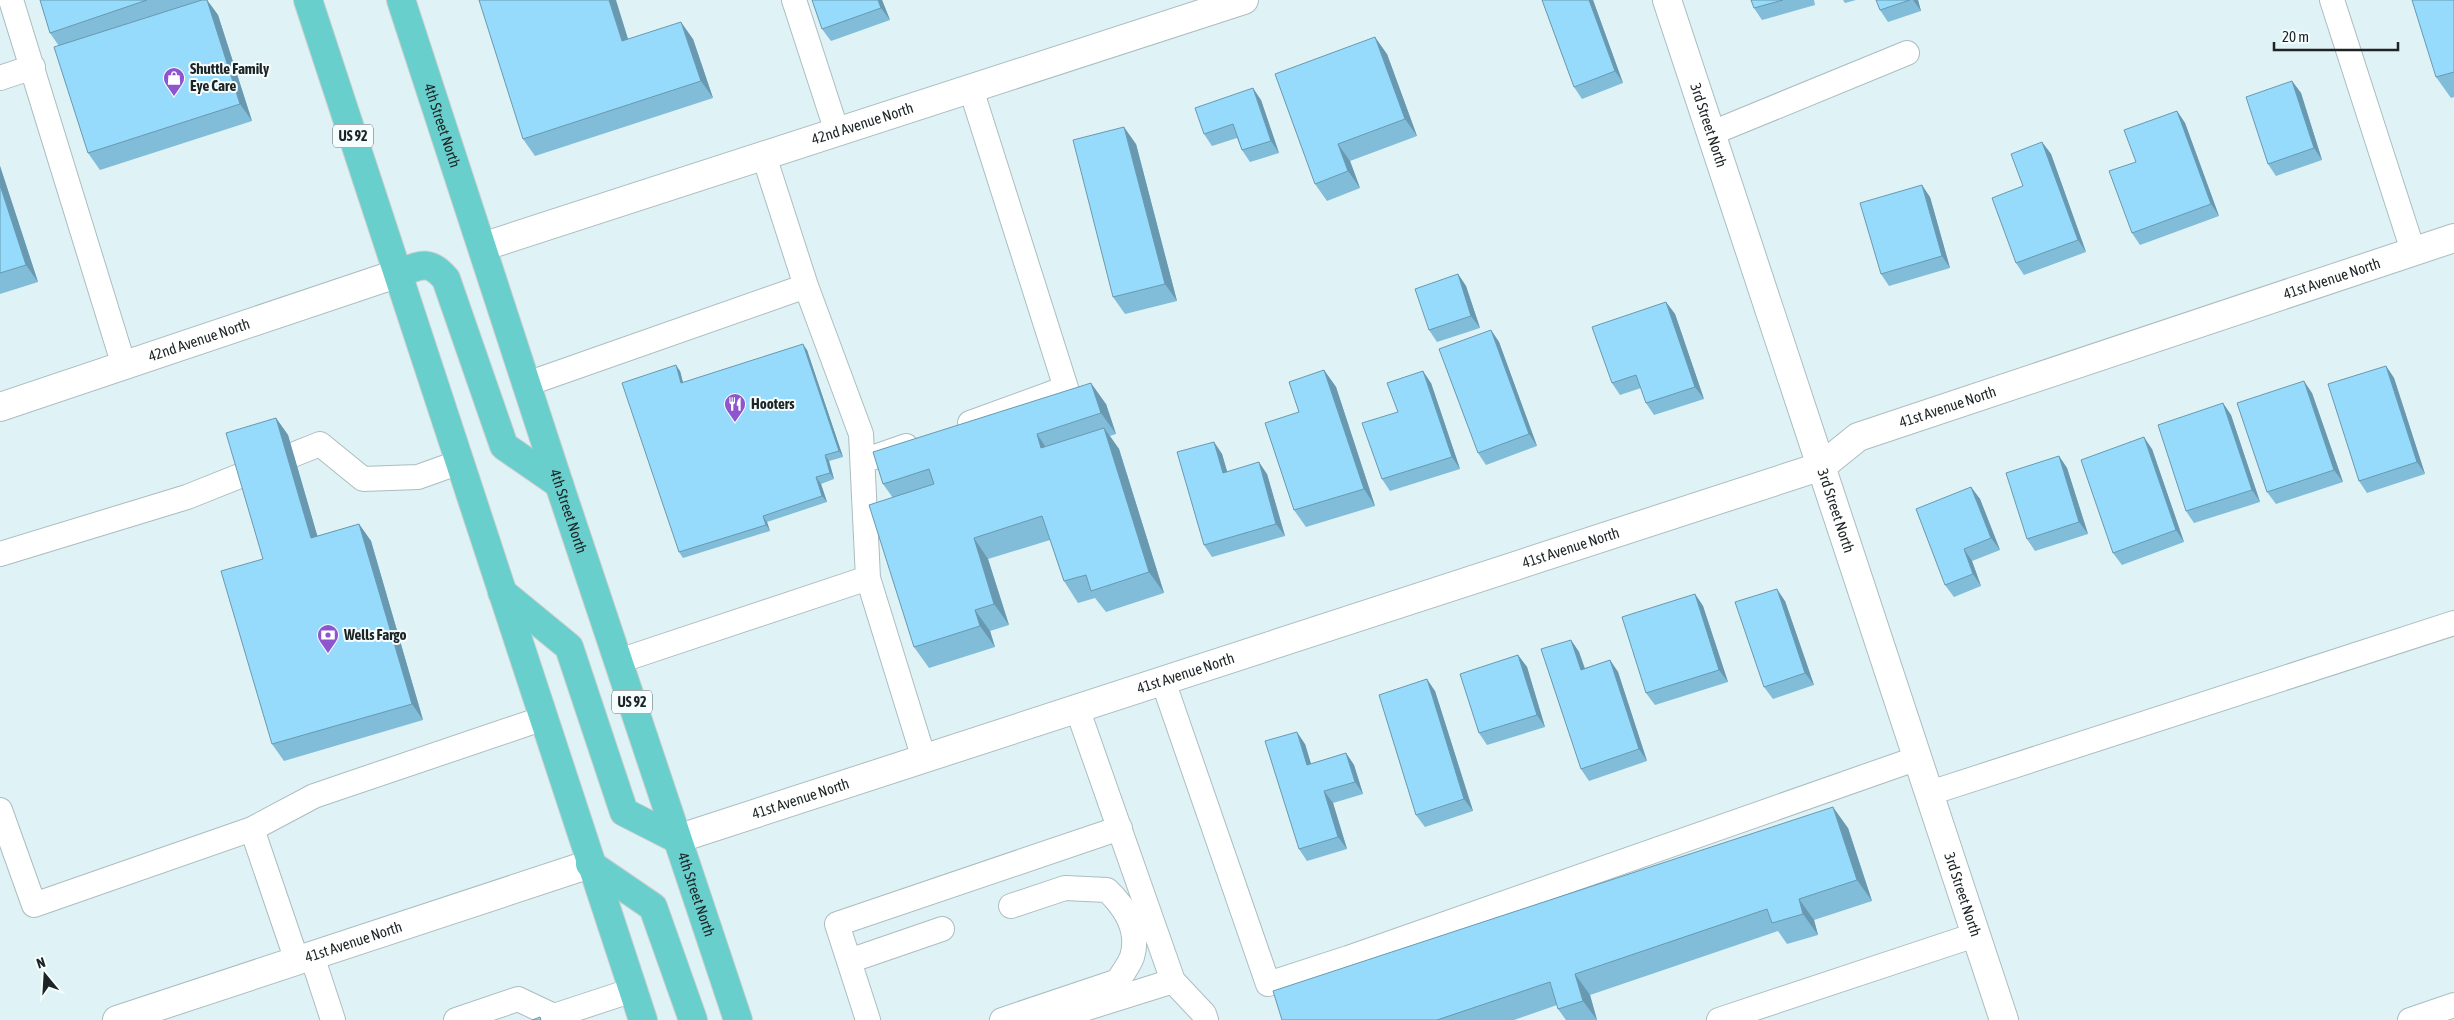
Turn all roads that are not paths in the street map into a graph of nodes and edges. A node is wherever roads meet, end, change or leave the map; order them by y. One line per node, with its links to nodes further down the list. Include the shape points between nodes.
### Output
1 (11, 0): 9 (lane)
2 (308, 0): 18 (main road, US 92)
3 (401, 0): 16 (main road, 4th Street North / US 92)
4 (794, 0): 12 (lane)
5 (1244, 0): 11 (street, 42nd Avenue North)
6 (1667, 0): 13 (street, 3rd Street North)
7 (2332, 0): 17 (lane)
8 (1907, 53): 13 (lane)
9 (34, 67): 10 (lane); 20 (lane)
10 (0, 78)
11 (971, 88): 12 (street, 42nd Avenue North); 23 (lane, via 1066,388)
12 (837, 132): 14 (street, 42nd Avenue North)
13 (1712, 133): 25 (street, 3rd Street North)
14 (764, 156): 16 (street, 42nd Avenue North); 19 (lane)
15 (2454, 238): 17 (street, 41st Avenue North)
16 (482, 247): 21 (main road, 4th Street North / US 92)
17 (2413, 251): 25 (street, 41st Avenue North, via 1858,437)
18 (399, 273): 20 (street, 42nd Avenue North); 24 (main road, US 92); 26 (main road, via 422,265 436,267 446,279 504,446)
19 (806, 286): 21 (lane); 23 (lane, via 862,434)
20 (124, 366): 22 (street, 42nd Avenue North)
21 (527, 384): 26 (main road, 4th Street North / US 92)
22 (0, 407)
23 (862, 461): 28 (lane)
24 (460, 462): 27 (lane, via 418,477 363,479 320,444 187,497); 29 (main road, US 92)
25 (1822, 466): 32 (street, 41st Avenue North); 35 (street, 3rd Street North)
26 (559, 484): 31 (main road, 4th Street North / US 92)
27 (0, 554)
28 (868, 578): 31 (lane); 36 (lane)
29 (502, 592): 34 (main road, US 92); 41 (main road, via 569,647 624,812)
30 (2454, 623): 37 (lane)
31 (619, 661): 41 (main road, 4th Street North / US 92)
32 (1163, 681): 33 (street, 41st Avenue North); 35 (lane, via 1268,984)
33 (1077, 708): 36 (street, 41st Avenue North); 40 (lane)
34 (544, 718): 39 (lane, via 314,796); 42 (main road, US 92)
35 (1918, 758): 37 (street, 3rd Street North)
36 (924, 759): 41 (street, 41st Avenue North)
37 (1930, 793): 45 (street, 3rd Street North)
38 (0, 810): 39 (lane, via 34,905)
39 (252, 828): 46 (lane)
40 (1120, 828): 47 (lane, via 837,924); 48 (lane)
41 (677, 839): 57 (main road, 4th Street North / US 92)
42 (590, 864): 46 (street, 41st Avenue North); 49 (main road, US 92); 56 (main road, via 653,907)
43 (1011, 906): 59 (lane, via 1065,888 1107,890 1123,906 1133,930 1132,956 1118,981)
44 (942, 929): 47 (lane)
45 (1975, 935): 62 (lane); 63 (street, 3rd Street North)
46 (305, 959): 52 (street, 41st Avenue North); 53 (lane)
47 (849, 961): 58 (lane)
48 (1173, 981): 60 (lane); 61 (lane)
49 (633, 990): 51 (lane); 55 (main road, US 92)
50 (2454, 1005): 64 (lane)
51 (555, 1018): 54 (lane, via 518,999)
52 (117, 1020)
53 (333, 1020)
54 (456, 1020)
55 (643, 1020)
56 (693, 1020)
57 (738, 1020)
58 (868, 1020)
59 (1002, 1020)
60 (1049, 1020)
61 (1206, 1020)
62 (1719, 1020)
63 (2004, 1020)
64 (2410, 1020)

